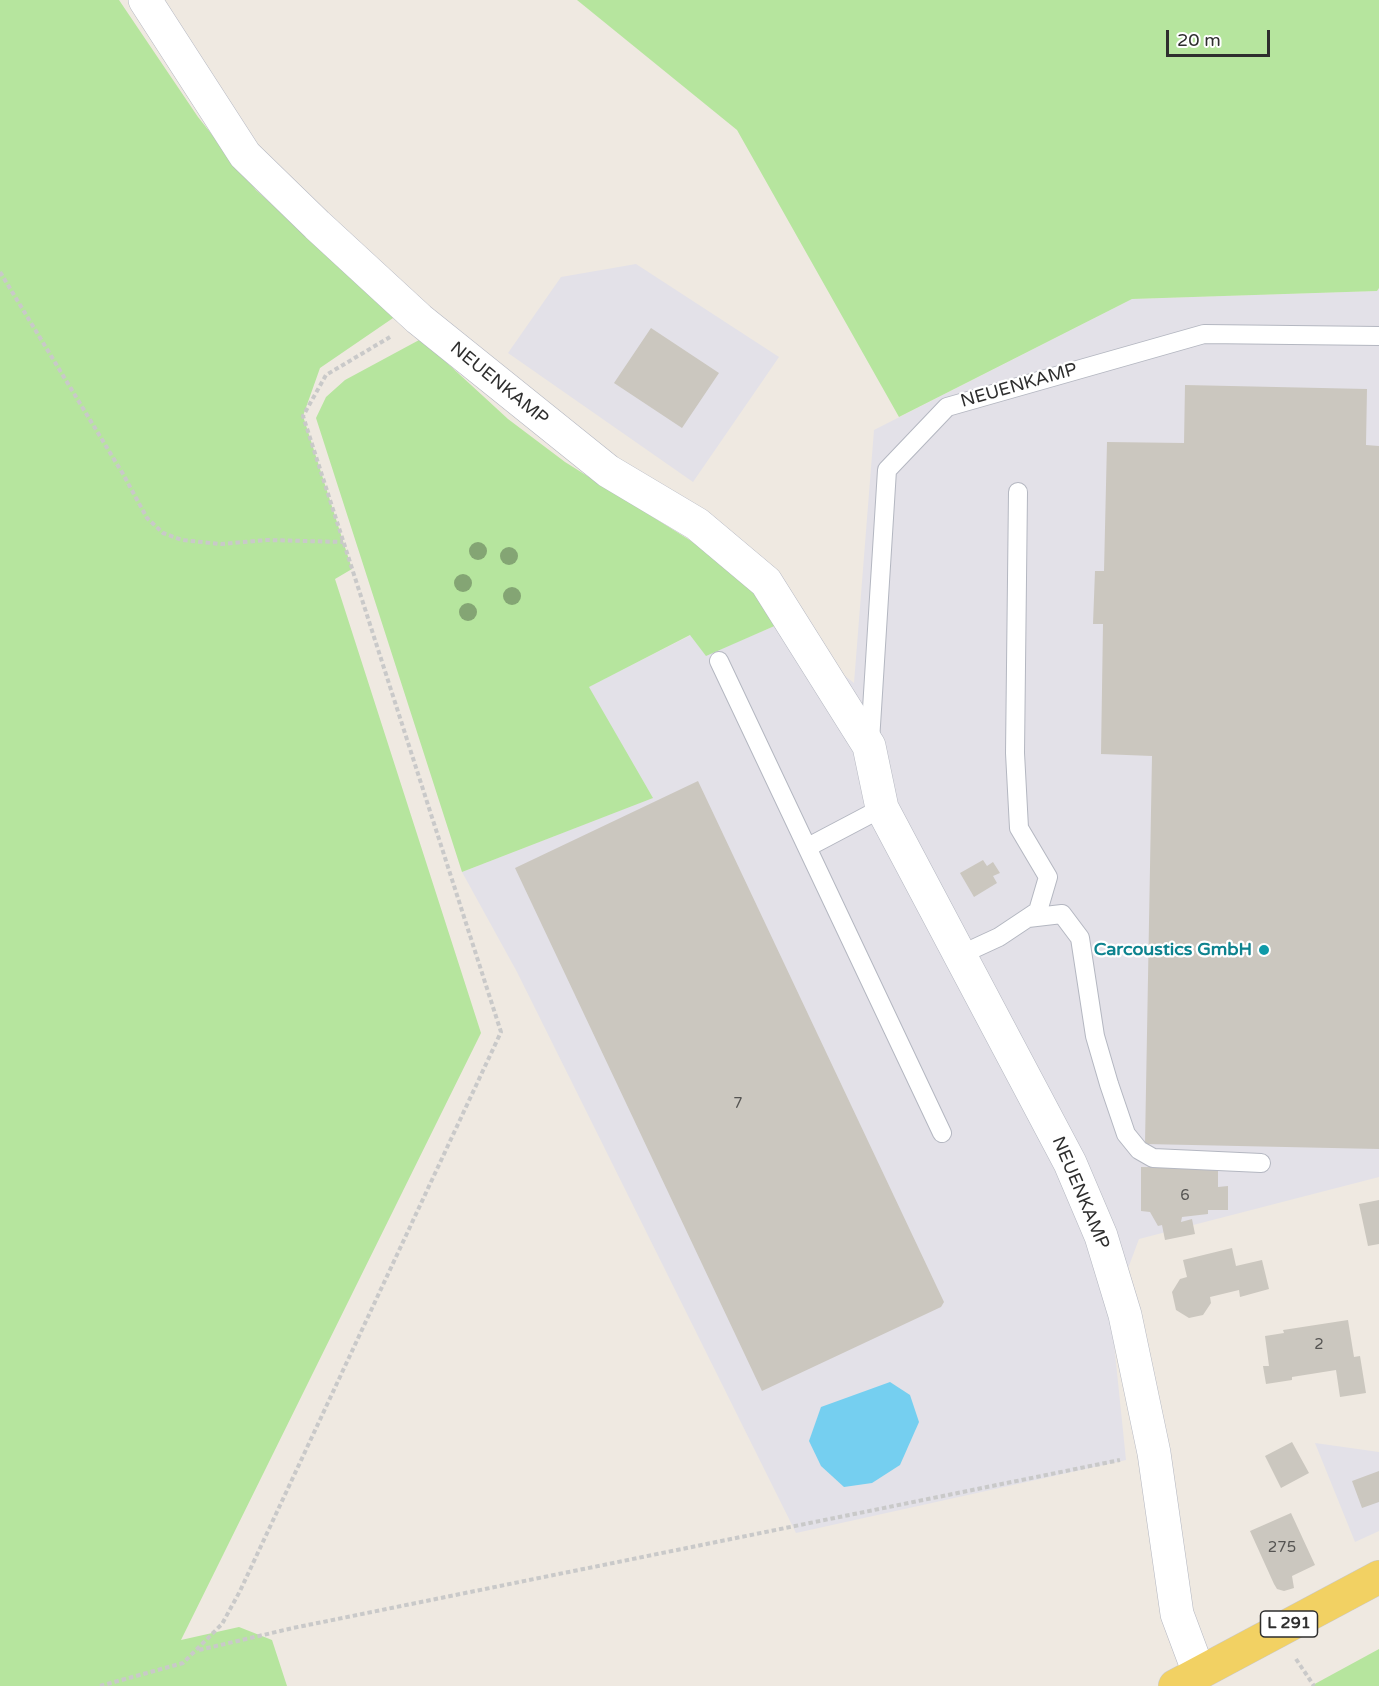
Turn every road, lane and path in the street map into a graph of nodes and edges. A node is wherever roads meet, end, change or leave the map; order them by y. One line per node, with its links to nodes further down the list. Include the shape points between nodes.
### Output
1 (145, 0): 3 (street, NEUENKAMP, via 245,154)
2 (0, 272): 6 (path, via 147,518 163,533 182,540 222,544 267,540)
3 (419, 319): 6 (path, via 326,375 303,416); 8 (street, NEUENKAMP, via 608,471 697,524 766,582)
4 (1379, 336): 8 (lane, NEUENKAMP, via 1204,334 948,406 887,470)
5 (1018, 492): 11 (lane, via 1015,753 1019,828 1048,877 1038,911)
6 (343, 542): 17 (path, via 501,1032 240,1591 222,1624)
7 (719, 661): 10 (lane)
8 (870, 746): 9 (street, NEUENKAMP)
9 (882, 808): 10 (lane); 12 (street, NEUENKAMP)
10 (808, 847): 13 (lane)
11 (1028, 918): 12 (lane, via 999,938); 14 (lane, via 1062,914 1080,938 1095,1036 1108,1084 1126,1134 1139,1150 1153,1158)
12 (960, 955): 15 (street, NEUENKAMP, via 1070,1163 1101,1236 1125,1315)
13 (942, 1133)
14 (1261, 1163)
15 (1154, 1453): 17 (path); 18 (street, NEUENKAMP)
16 (1379, 1577): 18 (main road, L 291)
17 (198, 1650): 19 (path, via 183,1663)
18 (1187, 1679)
19 (100, 1686)

